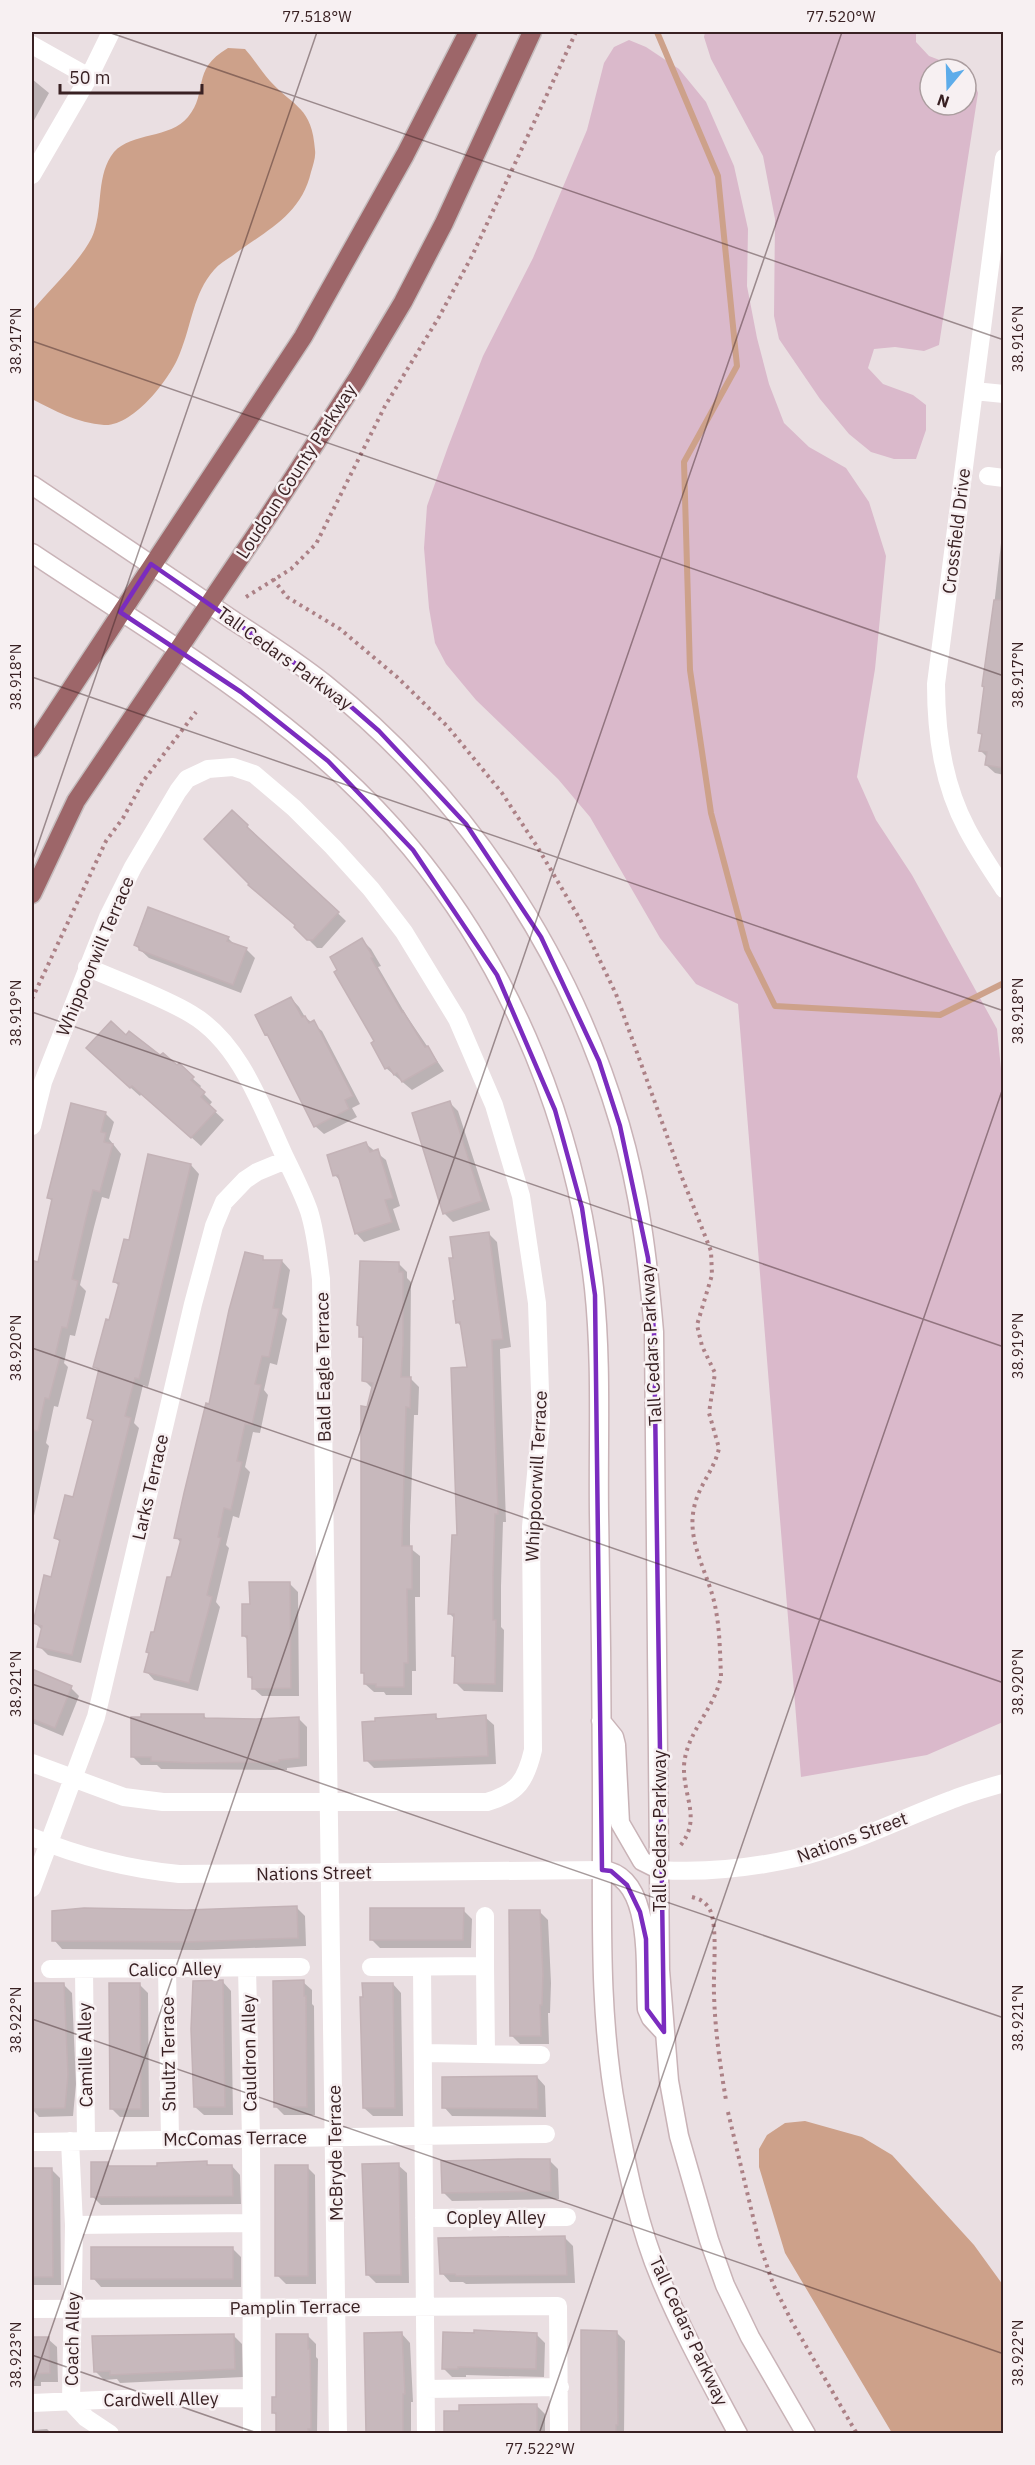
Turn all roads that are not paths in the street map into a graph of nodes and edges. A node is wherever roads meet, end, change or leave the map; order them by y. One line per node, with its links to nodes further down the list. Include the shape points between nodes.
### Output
1 (111, 32): 5 (street)
2 (468, 32): 12 (main road, via 303,337)
3 (532, 32): 13 (main road, Loudoun County Parkway, via 403,302 357,379)
4 (32, 45): 5 (street)
5 (89, 76): 7 (street)
6 (1004, 158): 8 (street, Crossfield Drive)
7 (32, 175)
8 (974, 391): 9 (street); 17 (street, Crossfield Drive, via 936,684 936,721 951,794 967,829)
9 (1004, 394)
10 (32, 485): 12 (street, Tall Cedars Parkway)
11 (32, 553): 14 (street, Tall Cedars Parkway)
12 (151, 564): 13 (street, Tall Cedars Parkway); 14 (main road)
13 (209, 603): 15 (main road, Loudoun County Parkway); 29 (street, Tall Cedars Parkway, via 334,692 420,772 466,824 541,937 599,1061 636,1193 648,1258 654,1332)
14 (120, 612): 15 (street, Tall Cedars Parkway); 16 (main road)
15 (176, 649): 18 (main road, Loudoun County Parkway, via 76,801); 22 (street, Tall Cedars Parkway, via 241,693 328,761 413,850 497,975 539,1067 582,1208 595,1295)
16 (32, 748)
17 (1004, 889)
18 (32, 894)
19 (87, 967): 20 (street, Whippoorwill Terrace, via 43,1082); 21 (street, Bald Eagle Terrace, via 192,1014 207,1026 244,1072); 26 (street, Whippoorwill Terrace, via 133,867 187,779 208,769 244,770 266,783 333,847 404,932 457,1019 501,1127 521,1196 537,1303 542,1421 531,1527 534,1735 530,1763 518,1786 504,1797 487,1802)
20 (32, 1126)
21 (286, 1160): 24 (street, Larks Terrace, via 245,1180 224,1202 214,1226 96,1717); 26 (street, Bald Eagle Terrace, via 309,1211 321,1279)
22 (601, 1721): 28 (street, Tall Cedars Parkway); 29 (street, via 616,1745 620,1823 642,1861)
23 (32, 1763): 24 (street, Whippoorwill Terrace)
24 (72, 1780): 26 (street, Whippoorwill Terrace, via 124,1797 163,1802); 27 (street, Larks Terrace)
25 (1004, 1783): 29 (street, Nations Street, via 797,1857 714,1870)
26 (330, 1801): 30 (street, Bald Eagle Terrace)
27 (40, 1840): 30 (street, Nations Street, via 122,1865 180,1874); 31 (street, Larks Terrace)
28 (602, 1870): 30 (street, Nations Street); 41 (street, via 611,1871 627,1885 640,1912 646,1939 647,2009); 71 (street, Tall Cedars Parkway, via 602,1983 616,2112 628,2169 660,2276)
29 (660, 1870): 41 (street, Tall Cedars Parkway)
30 (331, 1872): 47 (street, McBryde Terrace)
31 (32, 1888)
32 (485, 1916): 33 (street)
33 (485, 1966): 36 (street); 43 (street)
34 (301, 1967): 37 (street, Calico Alley)
35 (371, 1967): 36 (street)
36 (422, 1967): 42 (street, Copley Alley)
37 (247, 1968): 39 (street, Calico Alley); 48 (street, Cauldron Alley)
38 (50, 1969): 40 (street, Calico Alley)
39 (167, 1969): 40 (street, Calico Alley); 49 (street, Shultz Terrace)
40 (84, 1970): 50 (street, Camille Alley)
41 (664, 2032): 72 (street, Tall Cedars Parkway, via 679,2136 709,2240 750,2337)
42 (424, 2053): 43 (street); 46 (street, Copley Alley)
43 (486, 2054): 44 (street)
44 (541, 2055)
45 (546, 2134): 46 (street, McComas Terrace)
46 (423, 2136): 47 (street, McComas Terrace); 53 (street, Copley Alley)
47 (334, 2137): 48 (street, McComas Terrace); 56 (street, McBryde Terrace)
48 (251, 2138): 49 (street, McComas Terrace); 54 (street)
49 (170, 2139): 50 (street, McComas Terrace)
50 (78, 2141): 51 (street, McComas Terrace); 55 (street, Coach Alley)
51 (32, 2142)
52 (567, 2217): 53 (street, Copley Alley)
53 (424, 2218): 57 (street, Copley Alley)
54 (250, 2223): 55 (street); 58 (street)
55 (74, 2225): 60 (street, Coach Alley)
56 (336, 2306): 57 (street, Pamplin Terrace); 58 (street, Pamplin Terrace); 68 (street, McBryde Terrace)
57 (424, 2306): 61 (street, Pamplin Terrace, via 558,2306); 62 (street, Copley Alley)
58 (251, 2307): 60 (street, Pamplin Terrace); 63 (street)
59 (32, 2309): 60 (street, Pamplin Terrace)
60 (72, 2310): 64 (street, Coach Alley)
61 (560, 2387): 62 (street); 70 (street)
62 (426, 2389): 69 (street, Copley Alley)
63 (251, 2398): 64 (street, Cardwell Alley); 67 (street)
64 (71, 2402): 65 (street, Cardwell Alley); 66 (street, Coach Alley, via 86,2418)
65 (32, 2403)
66 (110, 2433)
67 (252, 2433)
68 (338, 2433)
69 (426, 2433)
70 (559, 2433)
71 (738, 2433)
72 (806, 2433)

